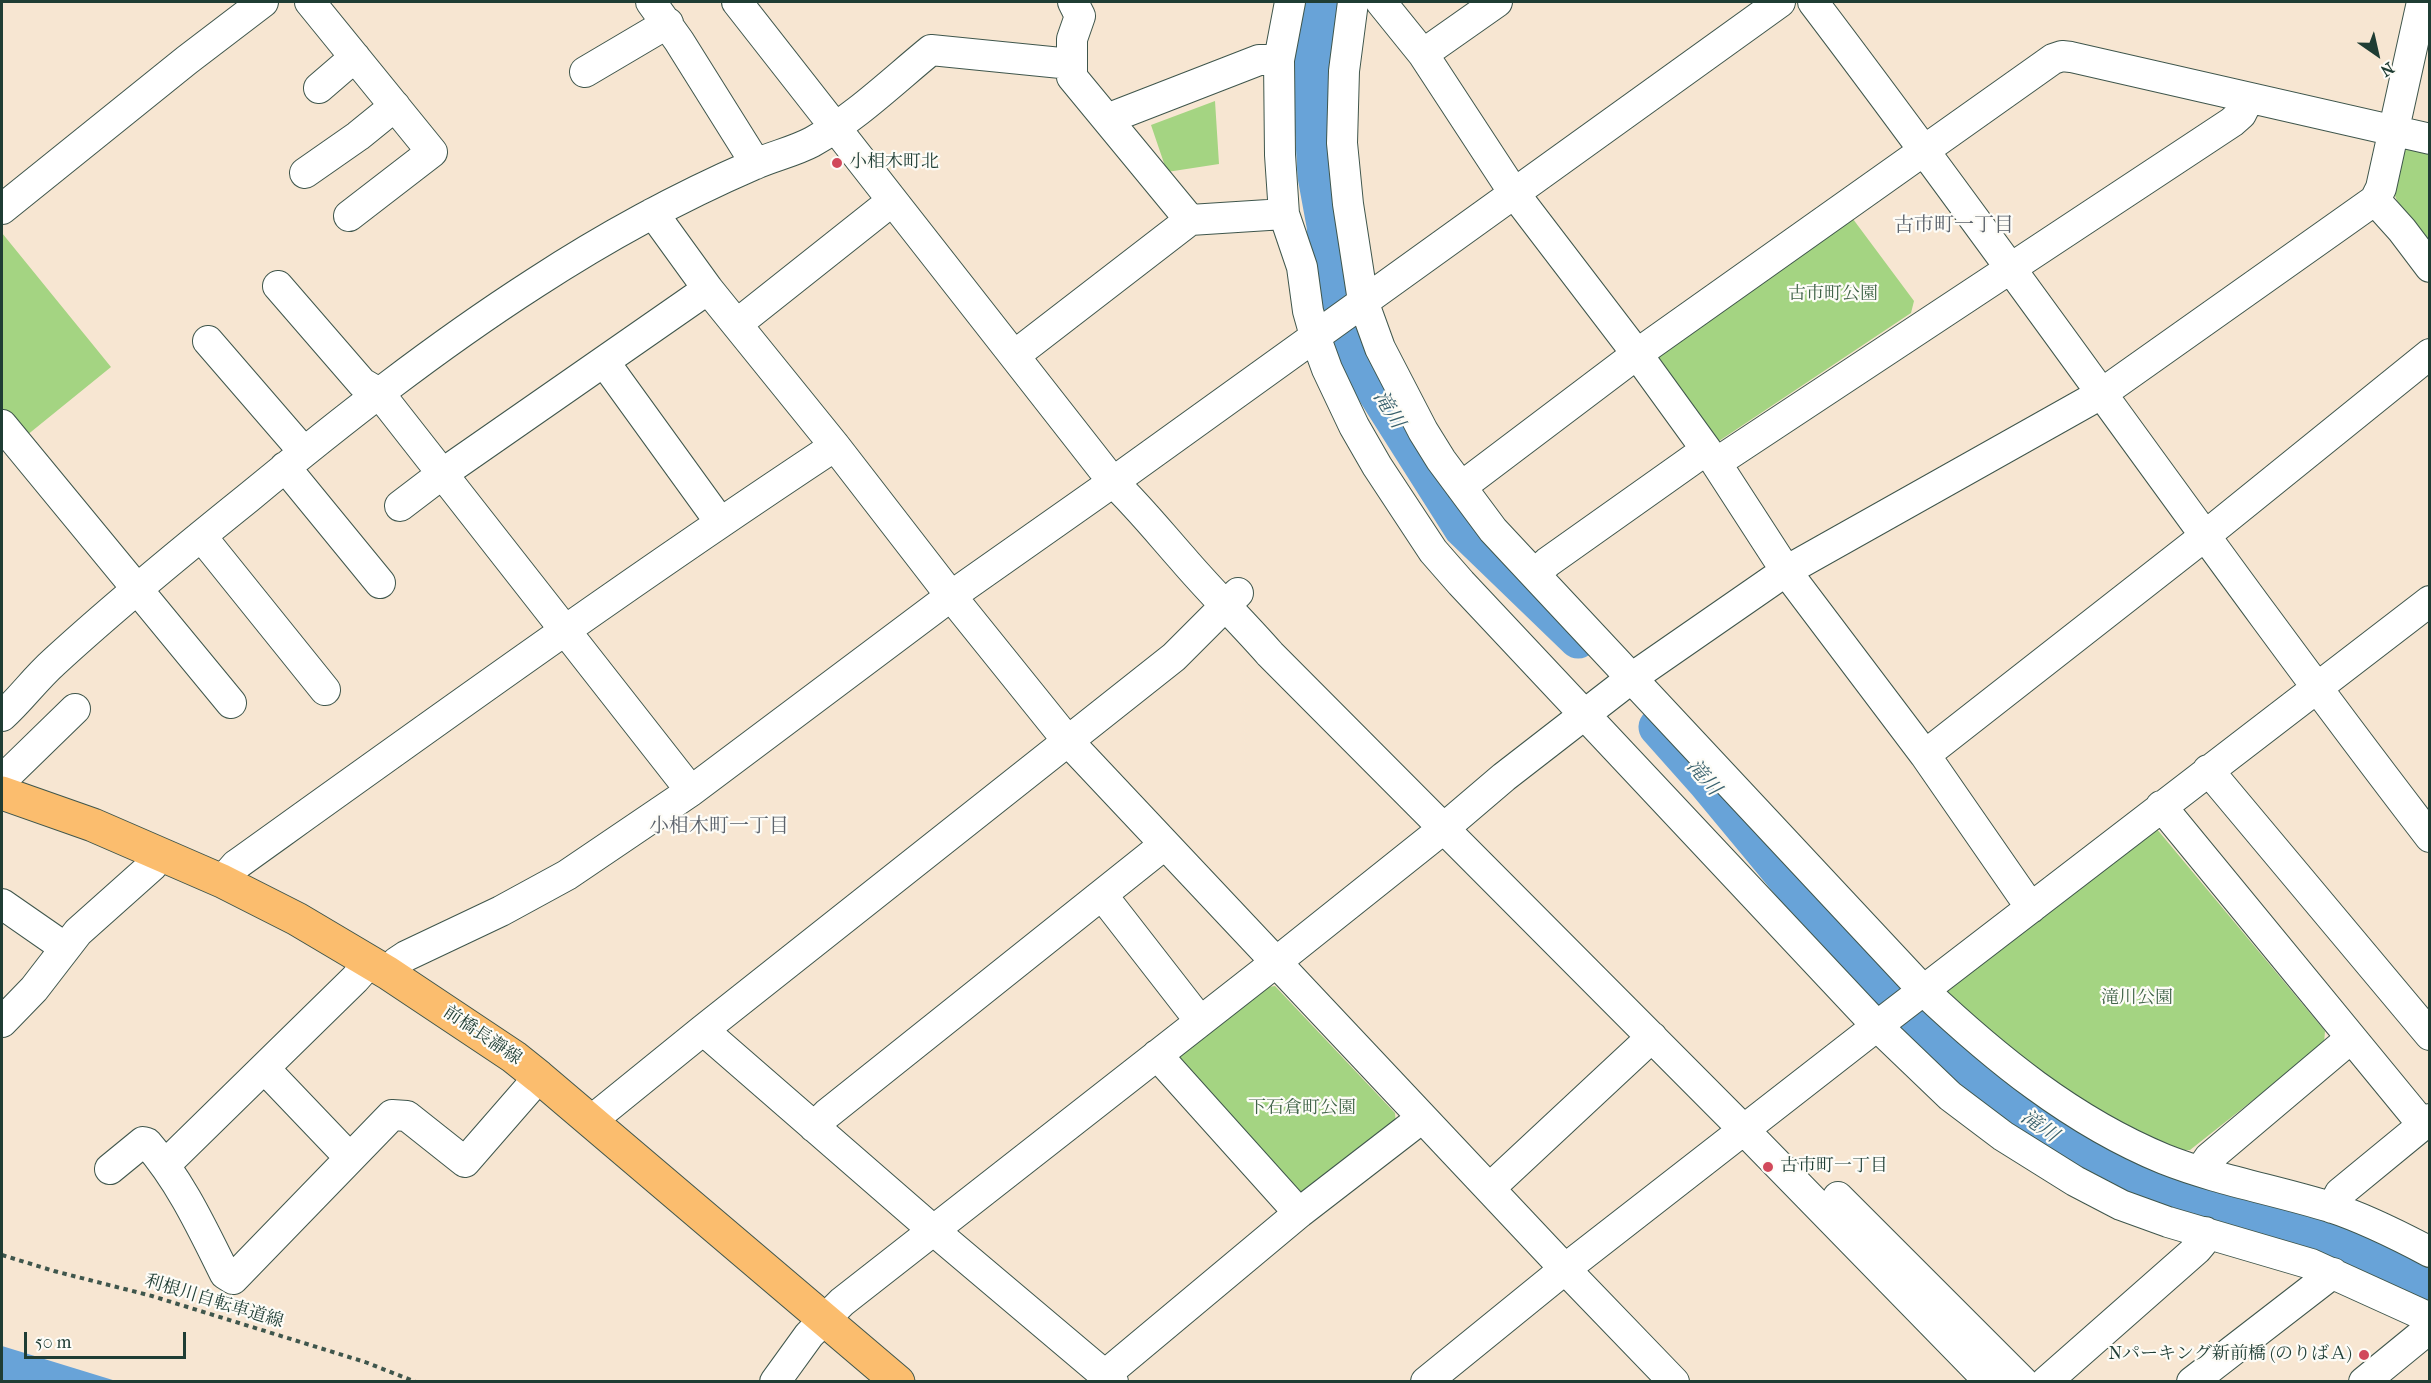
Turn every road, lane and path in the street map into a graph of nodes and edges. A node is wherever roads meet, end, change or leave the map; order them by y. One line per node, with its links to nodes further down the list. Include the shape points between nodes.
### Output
1 (263, 2): 31 (street)
2 (310, 2): 14 (street)
3 (737, 2): 22 (street)
4 (1290, 2): 15 (street)
5 (1353, 2): 40 (street, via 1344,71 1342,143)
6 (1381, 2): 13 (street)
7 (1497, 2): 13 (street)
8 (1780, 2): 28 (street)
9 (1813, 2): 25 (street)
10 (2422, 2): 23 (street)
11 (1084, 6): 16 (street, via 1072,39)
12 (659, 12): 17 (street); 26 (street)
13 (1423, 54): 28 (street)
14 (355, 57): 18 (street); 20 (street)
15 (1279, 60): 21 (street, via 1259,60); 33 (street)
16 (1071, 64): 21 (street, via 1072,77); 22 (street, via 931,51)
17 (585, 72)
18 (319, 88)
19 (2249, 98): 23 (street); 25 (street, via 2062,56); 37 (street, via 2232,122)
20 (395, 106): 27 (street); 34 (street, via 432,152)
21 (1107, 119): 35 (street)
22 (835, 127): 26 (street, via 789,153); 30 (street)
23 (2392, 131): 24 (street); 29 (street)
24 (2430, 139)
25 (1926, 151): 37 (street); 44 (street)
26 (756, 164): 32 (street)
27 (305, 173)
28 (1514, 193): 40 (street); 44 (street)
29 (2375, 200): 36 (street); 49 (street)
30 (892, 201): 41 (street); 46 (street)
31 (2, 209)
32 (653, 213): 39 (street); 48 (street, via 533,284)
33 (1284, 214): 35 (street); 42 (street, via 1302,267 1308,311)
34 (349, 216)
35 (1190, 220): 46 (street)
36 (2430, 267)
37 (2011, 269): 49 (street); 52 (street)
38 (278, 286): 48 (street, via 362,382)
39 (708, 289): 41 (street); 47 (street)
40 (1360, 304): 42 (street); 56 (street, via 1409,404)
41 (737, 324): 51 (street)
42 (1318, 334): 55 (street); 74 (street, via 1327,369 1354,426 1433,550)
43 (208, 341): 53 (street)
44 (1637, 354): 52 (street); 56 (street)
45 (2430, 354): 59 (street)
46 (1016, 355): 55 (street)
47 (604, 363): 54 (street); 58 (street)
48 (379, 393): 53 (street); 54 (street)
49 (2101, 394): 59 (street); 61 (street)
50 (2, 425): 64 (street)
51 (836, 446): 58 (street); 65 (street)
52 (1711, 457): 61 (street); 62 (street)
53 (295, 460): 60 (street); 63 (street)
54 (442, 474): 57 (street); 68 (street)
55 (1113, 482): 65 (street); 66 (street, via 1182,559)
56 (1461, 487): 62 (street, via 1493,530)
57 (400, 506)
58 (720, 522): 68 (street)
59 (2206, 535): 70 (street); 77 (street)
60 (201, 536): 64 (street); 71 (street)
61 (1786, 572): 69 (street); 77 (street)
62 (1534, 574): 69 (street)
63 (380, 583)
64 (137, 589): 72 (street); 75 (street, via 52,664)
65 (951, 596): 76 (street); 80 (street)
66 (1232, 599): 76 (street, via 1174,657); 83 (street, via 1270,654)
67 (2430, 602): 70 (street)
68 (563, 630): 80 (street); 87 (street, via 236,865)
69 (1630, 679): 74 (street); 94 (street)
70 (2315, 688): 78 (street); 84 (street)
71 (325, 690)
72 (231, 703)
73 (75, 709): 79 (street)
74 (1588, 712): 83 (street); 97 (street)
75 (2, 716)
76 (1067, 740): 85 (street); 98 (street)
77 (1925, 755): 90 (street)
78 (2208, 770): 82 (street); 99 (street)
79 (2, 780)
80 (691, 791): 93 (street, via 567,875 501,911)
81 (2, 793): 86 (main road, 前橋長瀞線, via 93,825)
82 (2161, 806): 90 (street); 101 (street)
83 (1451, 823): 92 (street); 100 (street); 108 (street)
84 (2430, 837)
85 (1164, 845): 88 (street); 92 (street)
86 (160, 855): 87 (main road, 前橋長瀞線); 91 (street)
87 (222, 881): 93 (main road, 前橋長瀞線, via 297,919)
88 (1102, 895): 95 (street); 109 (street)
89 (2, 904): 91 (street)
90 (2031, 908): 94 (street)
91 (64, 947): 96 (street, via 34,989)
92 (1275, 963): 95 (street); 105 (street)
93 (379, 968): 103 (street, via 355,980); 104 (main road, 前橋長瀞線)
94 (1923, 990): 97 (street); 113 (street, via 1992,1053 2066,1107 2134,1145)
95 (1200, 1021): 102 (street)
96 (2, 1022)
97 (1877, 1026): 108 (street); 118 (street, via 1950,1096 2037,1159 2121,1205)
98 (703, 1030): 106 (street); 109 (street)
99 (2430, 1035)
100 (1652, 1037): 108 (street); 114 (street)
101 (2350, 1038): 107 (street); 113 (street, via 2209,1158)
102 (1157, 1055): 116 (street); 117 (street)
103 (264, 1068): 110 (street); 111 (street)
104 (539, 1077): 106 (main road, 前橋長瀞線); 110 (street, via 465,1162 407,1116 397,1114 386,1119)
105 (1422, 1118): 114 (street); 116 (street)
106 (592, 1120): 124 (main road, 前橋長瀞線)
107 (2426, 1122): 115 (street, via 2340,1193)
108 (1753, 1124): 121 (street); 132 (street); 133 (street)
109 (814, 1127): 117 (street)
110 (349, 1157): 111 (street, via 232,1279 225,1274)
111 (166, 1164): 112 (street, via 143,1142)
112 (110, 1169)
113 (2200, 1171): 115 (street)
114 (1490, 1188): 121 (street)
115 (2332, 1208): 119 (street)
116 (1299, 1213): 126 (street)
117 (933, 1230): 124 (street); 126 (street)
118 (2205, 1232): 122 (street); 134 (street, via 2197,1249)
119 (2430, 1252)
120 (2, 1255): 127 (path, 利根川自転車道線, via 152,1296 365,1362)
121 (1565, 1269): 130 (street); 131 (street)
122 (2333, 1273): 123 (street); 135 (street)
123 (2430, 1318)
124 (824, 1319): 128 (street); 129 (main road, 前橋長瀞線)
125 (2430, 1328): 136 (street)
126 (1109, 1378)
127 (416, 1382)
128 (775, 1382)
129 (898, 1382)
130 (1426, 1382)
131 (1674, 1382)
132 (1990, 1382)
133 (2023, 1382)
134 (2046, 1382)
135 (2192, 1382)
136 (2364, 1382)

